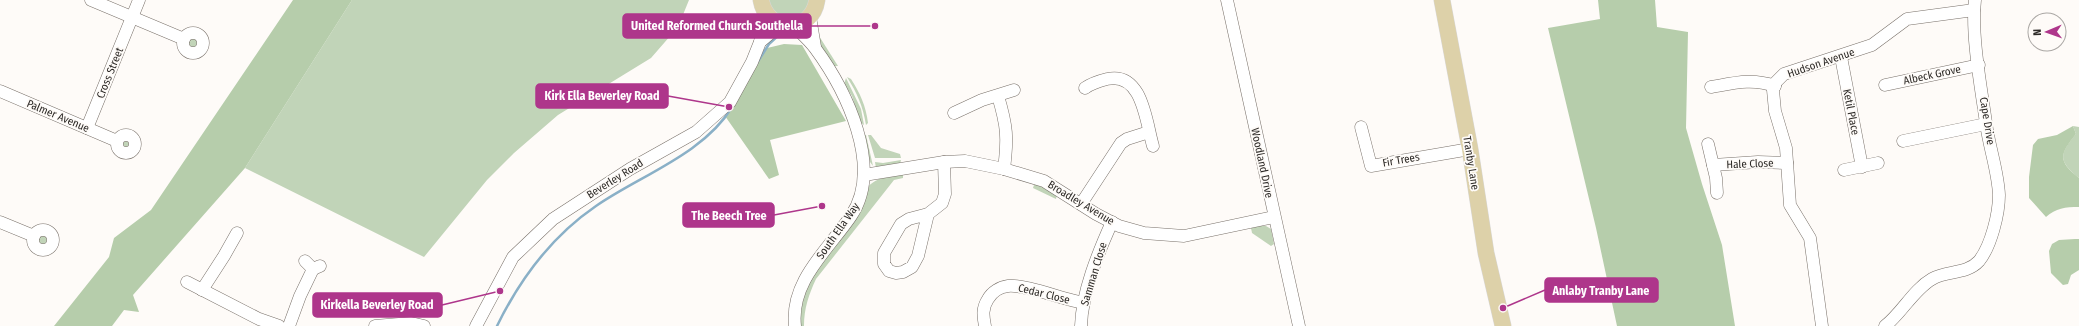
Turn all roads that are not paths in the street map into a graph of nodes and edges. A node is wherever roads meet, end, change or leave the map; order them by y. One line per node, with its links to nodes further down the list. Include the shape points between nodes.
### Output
1 (91, 0): 8 (street)
2 (140, 0): 8 (street, Cross Street)
3 (1227, 0): 43 (street, Woodland Drive)
4 (1442, 0): 31 (main road, Tranby Lane)
5 (762, 4): 9 (main road); 11 (street, Beverley Road)
6 (817, 5): 9 (main road, via 803,22); 12 (street, South Ella Way)
7 (1975, 5): 13 (street, Hudson Avenue, via 1907,19 1881,39); 14 (street, Cape Drive)
8 (132, 17): 10 (street); 25 (street, Cross Street)
9 (788, 25): 11 (street, Beverley Road); 12 (street, South Ella Way)
10 (184, 39)
11 (760, 42): 56 (street, Beverley Road, via 730,102 696,132 630,169 553,219 513,257)
12 (815, 47): 39 (street, South Ella Way, via 847,102 862,153)
13 (1840, 57): 17 (street, Hudson Avenue, via 1784,74); 36 (street, Ketil Place)
14 (1979, 65): 16 (street, Albeck Grove); 23 (street, Cape Drive)
15 (1088, 82): 26 (street, via 1115,77 1126,80 1134,87 1145,109)
16 (1885, 85)
17 (1775, 86): 18 (street, via 1760,81 1744,81); 33 (street, Hudson Avenue, via 1775,111 1784,140)
18 (1711, 87)
19 (1014, 90): 21 (street)
20 (0, 91): 25 (street, Palmer Avenue)
21 (998, 96): 22 (street, via 982,100); 37 (street, via 1006,124)
22 (954, 114)
23 (1986, 124): 28 (street); 63 (street, Cape Drive, via 1999,196 1991,241 1974,265 1962,272 1932,279 1896,318)
24 (1361, 127): 31 (street, Fir Trees, via 1371,166)
25 (86, 128): 27 (street, Palmer Avenue)
26 (1149, 132): 30 (street); 41 (street, via 1121,143)
27 (117, 140)
28 (1903, 141)
29 (1708, 144): 35 (street, Hale Close)
30 (1153, 146)
31 (1470, 149): 61 (main road, Tranby Lane, via 1486,254)
32 (944, 162): 37 (street, Broadley Avenue, via 965,161); 39 (street, Broadley Avenue); 42 (street, via 946,194 942,203)
33 (1787, 163): 35 (street, Hale Close, via 1758,162); 62 (street, Hudson Avenue, via 1790,205 1810,238)
34 (1878, 163): 36 (street)
35 (1713, 166): 40 (street, Hale Close)
36 (1862, 167): 38 (street)
37 (1004, 169): 41 (street, Broadley Avenue, via 1044,181)
38 (1844, 170)
39 (864, 175): 57 (street, South Ella Way, via 862,193 857,206 801,285 796,302)
40 (1717, 193)
41 (1081, 204): 44 (street, Broadley Avenue)
42 (928, 214): 42 (street, via 918,256 912,267 903,272 889,271 884,264 884,252 901,224)
43 (1274, 217): 44 (street, Broadley Avenue, via 1184,236 1144,233); 60 (street, Woodland Drive)
44 (1112, 222): 51 (street, Samman Close, via 1098,254)
45 (1, 226): 47 (street)
46 (238, 231): 50 (street)
47 (34, 236)
48 (313, 265): 53 (street)
49 (188, 282): 50 (street)
50 (202, 290): 52 (street, via 259,319)
51 (1084, 303): 58 (street, Cedar Close, via 1019,286 1006,286 990,296 985,303); 59 (street, Samman Close)
52 (279, 326)
53 (289, 326)
54 (375, 326): 55 (street, via 411,322)
55 (424, 326)
56 (476, 326)
57 (795, 326)
58 (985, 326)
59 (1081, 326)
60 (1299, 326)
61 (1503, 326)
62 (1822, 326)
63 (1885, 326)

